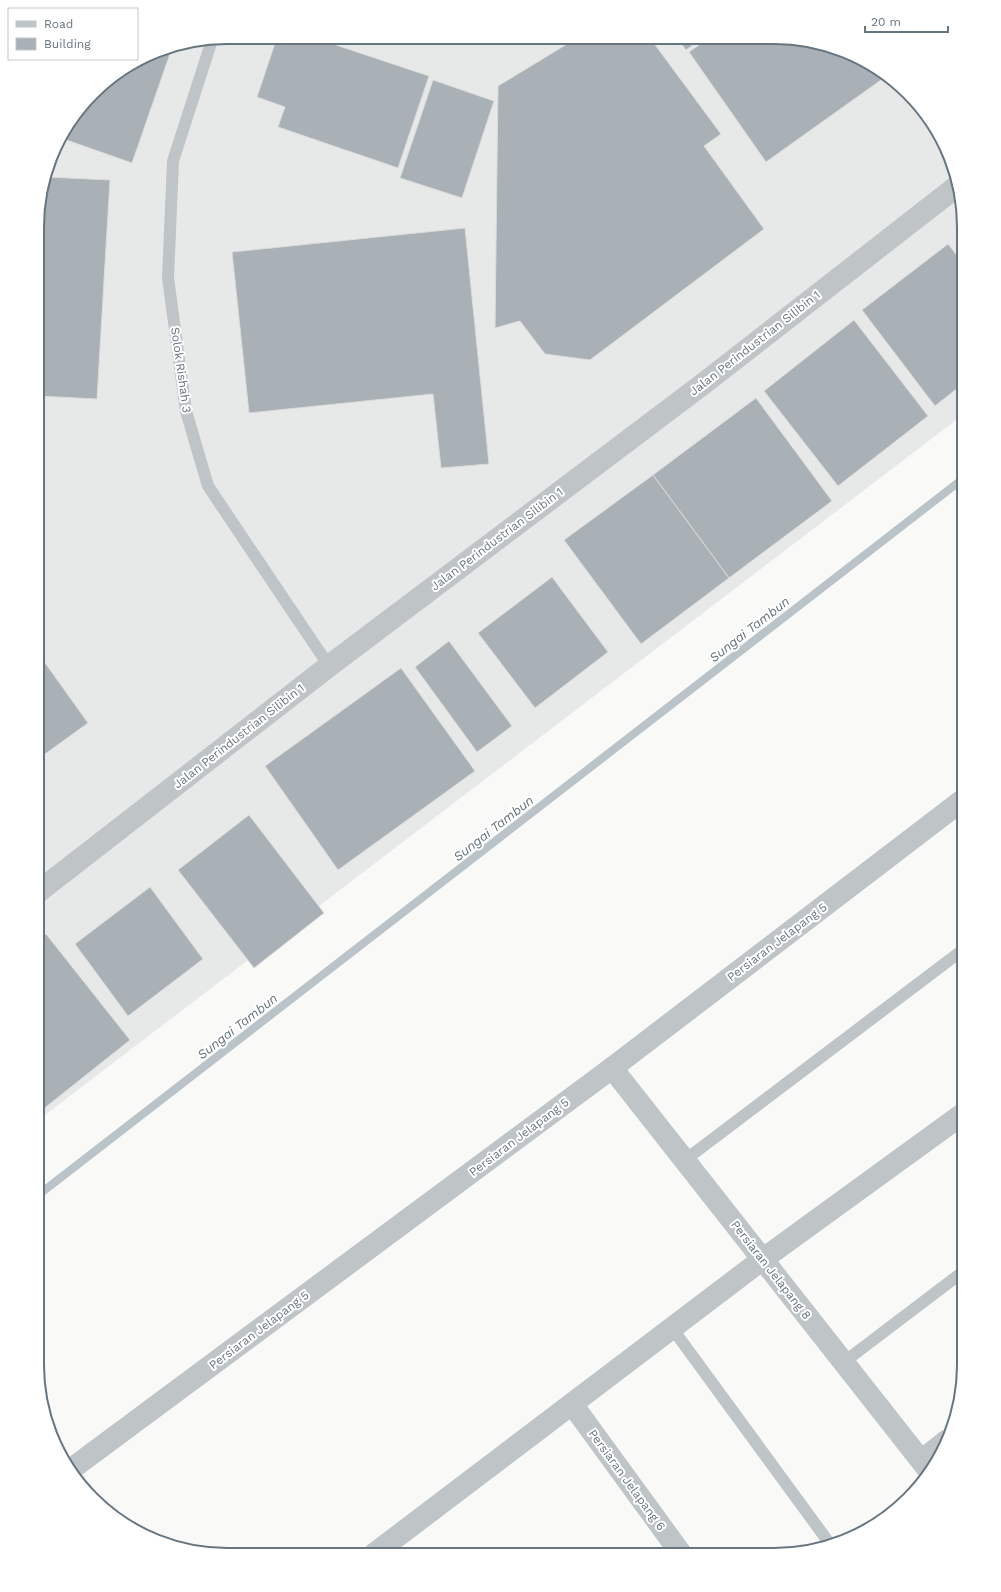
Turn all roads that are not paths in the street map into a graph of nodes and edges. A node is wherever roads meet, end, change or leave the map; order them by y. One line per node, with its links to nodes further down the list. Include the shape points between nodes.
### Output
1 (210, 45): 3 (lane, Solok Rishah 3, via 173,161 168,278 186,411 208,486)
2 (953, 190): 3 (street, Jalan Perindustrian Silibin 1, via 703,384)
3 (329, 666): 5 (street, Jalan Perindustrian Silibin 1)
4 (957, 803): 7 (street, Persiaran Jelapang 5)
5 (44, 887)
6 (957, 954): 9 (lane)
7 (612, 1068): 9 (street, Persiaran Jelapang 8); 16 (street, Persiaran Jelapang 5)
8 (957, 1118): 10 (street)
9 (684, 1160): 10 (street, Persiaran Jelapang 8)
10 (763, 1259): 12 (street); 13 (street, Persiaran Jelapang 8)
11 (957, 1277): 13 (lane)
12 (672, 1328): 14 (street); 17 (lane)
13 (844, 1362): 15 (street, Persiaran Jelapang 8)
14 (572, 1404): 18 (street); 19 (street, Persiaran Jelapang 6)
15 (926, 1466)
16 (75, 1467)
17 (827, 1540)
18 (382, 1548)
19 (677, 1548)

